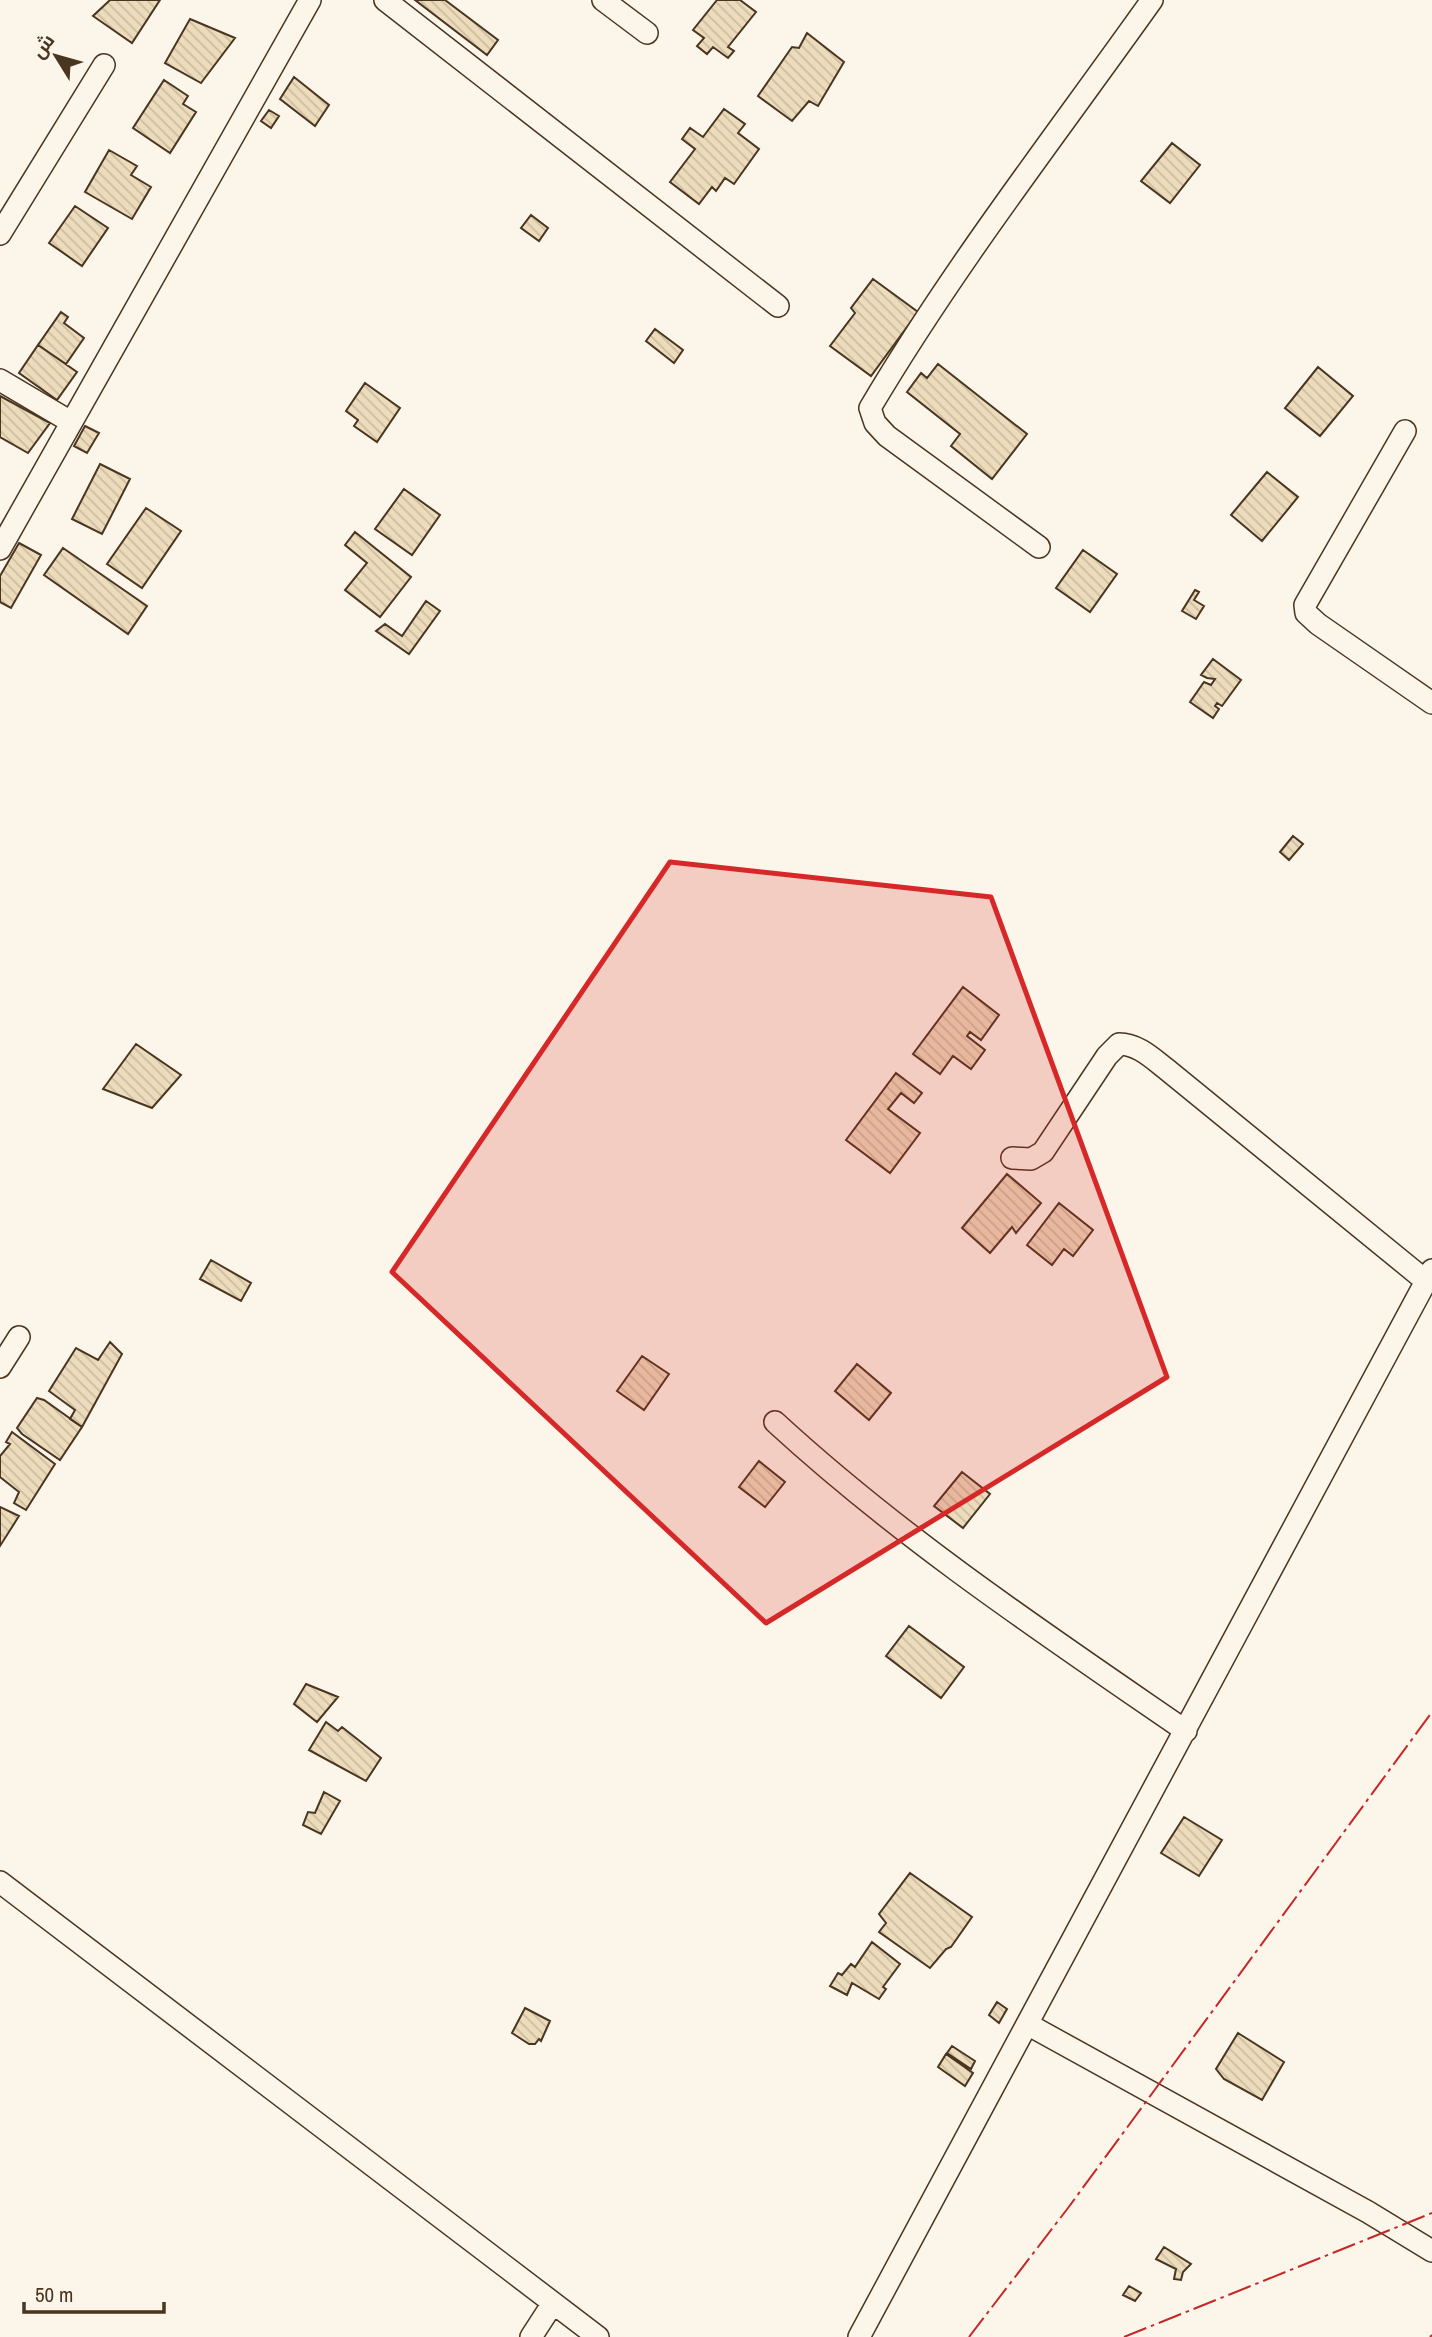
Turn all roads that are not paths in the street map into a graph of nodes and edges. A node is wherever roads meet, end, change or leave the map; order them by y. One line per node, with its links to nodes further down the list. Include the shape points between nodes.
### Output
1 (310, 0): 10 (street)
2 (385, 0): 8 (street)
3 (603, 0): 5 (street)
4 (1152, 0): 12 (street, via 941,294 870,408 875,423 887,436)
5 (648, 33)
6 (104, 65): 7 (street)
7 (0, 234)
8 (778, 306)
9 (0, 380): 10 (street)
10 (71, 422): 13 (street)
11 (1405, 431): 14 (street, via 1305,605 1306,613 1318,624)
12 (1039, 547)
13 (0, 549)
14 (1432, 703)
15 (1012, 1158): 16 (street, via 1031,1159 1043,1152 1107,1056 1119,1044 1128,1044 1165,1068)
16 (1429, 1276): 20 (street)
17 (19, 1337): 18 (street)
18 (0, 1367)
19 (775, 1422): 20 (street, via 874,1506 1021,1617)
20 (1186, 1731): 22 (street)
21 (0, 1882): 24 (street)
22 (1029, 2025): 23 (street); 27 (street)
23 (1432, 2251)
24 (554, 2303): 25 (street); 26 (street)
25 (531, 2337)
26 (598, 2337)
27 (859, 2337)

